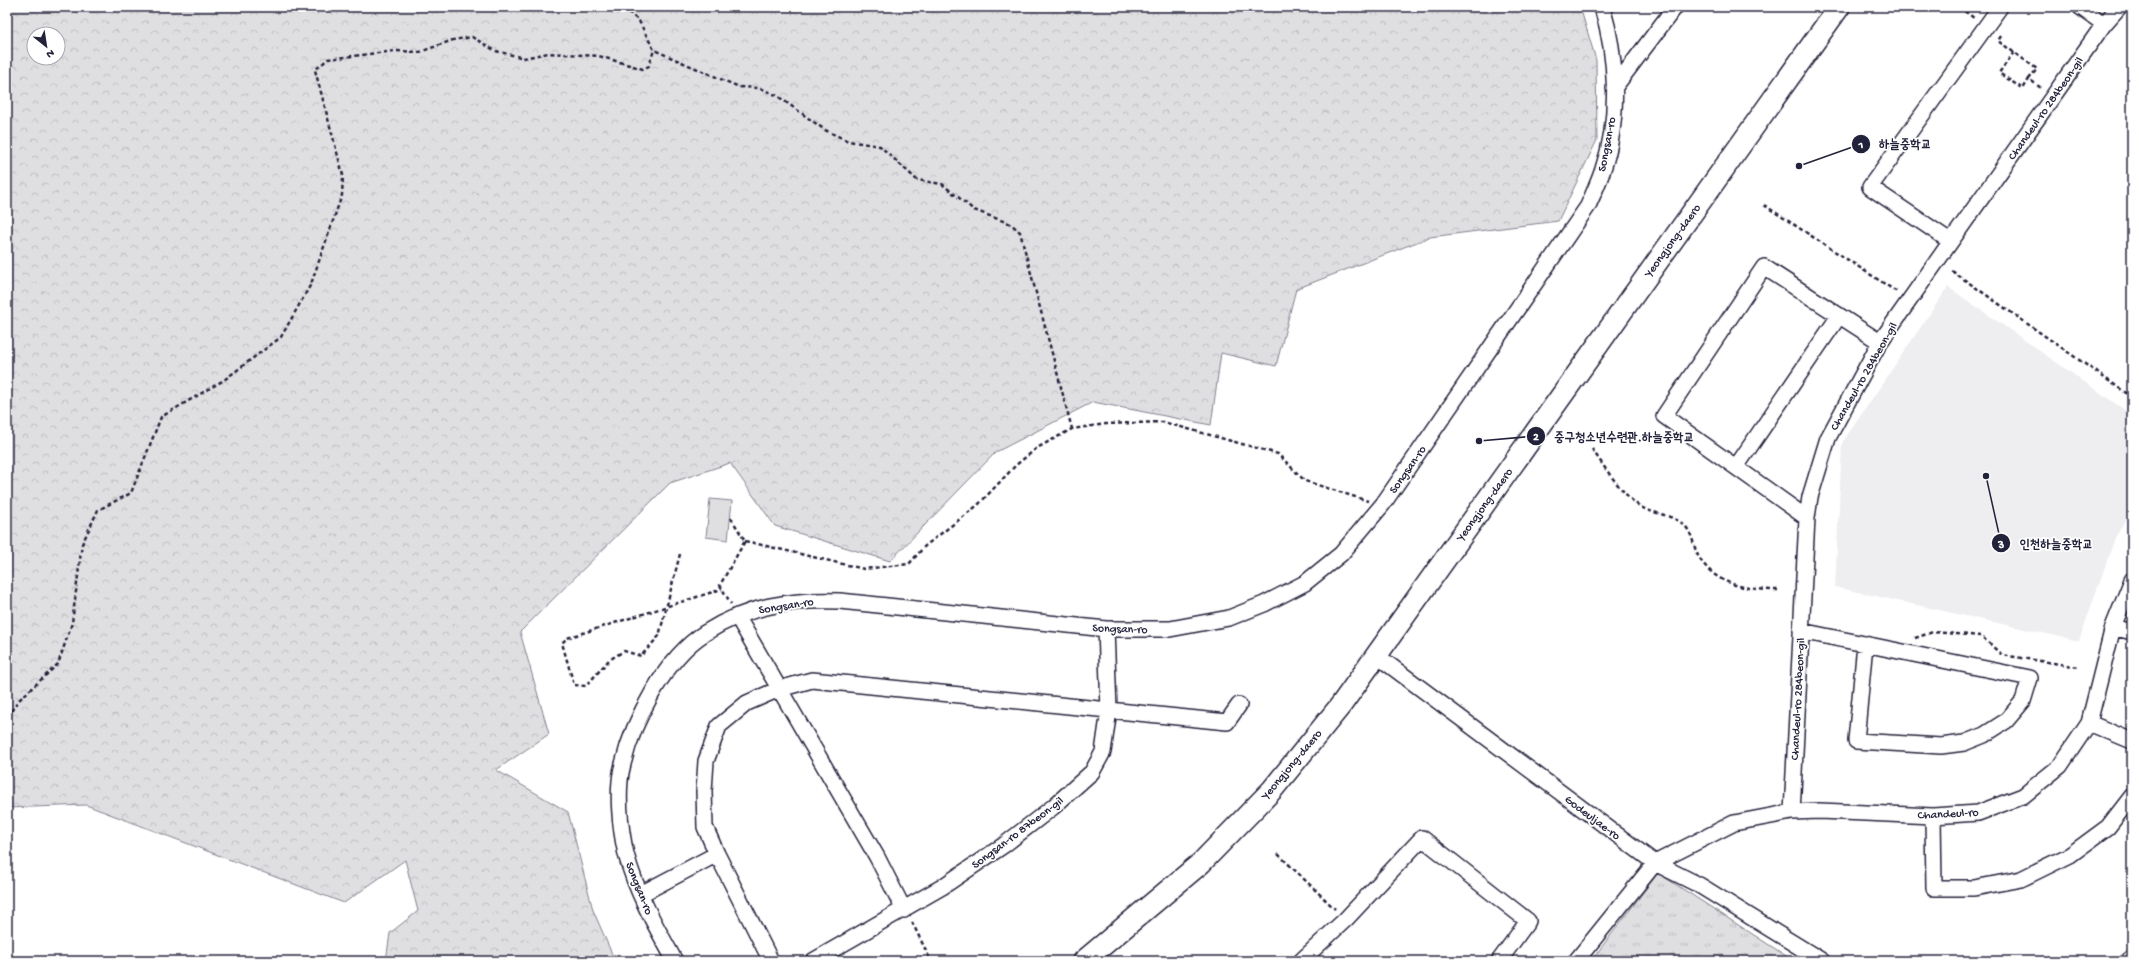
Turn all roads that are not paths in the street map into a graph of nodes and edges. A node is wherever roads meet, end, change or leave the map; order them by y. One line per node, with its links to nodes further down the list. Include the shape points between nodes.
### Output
1 (1602, 7): 8 (street, Songsan-ro, via 1613,53)
2 (1675, 7): 8 (street)
3 (1839, 7): 21 (street, Yeongjong-daero)
4 (2000, 7): 9 (street, via 1870,187)
5 (2080, 7): 7 (street)
6 (2119, 7): 7 (street, Chandeul-ro 284beon-gil)
7 (2104, 24): 9 (street, Chandeul-ro 284beon-gil)
8 (1614, 88): 17 (street, Songsan-ro, via 1604,168 1588,206 1383,504 1341,554 1305,583 1229,618 1170,629)
9 (1950, 241): 11 (street, Chandeul-ro 284beon-gil)
10 (1839, 316): 11 (street); 12 (street); 12 (street, via 1764,267 1664,416)
11 (1880, 342): 13 (street, Chandeul-ro 284beon-gil, via 1828,438 1810,497)
12 (1736, 467): 13 (street)
13 (1807, 518): 18 (street, Chandeul-ro 284beon-gil)
14 (2132, 580): 16 (street, Chandeul-ro)
15 (734, 610): 17 (street, Songsan-ro, via 806,600 840,601); 22 (street); 32 (street, Songsan-ro, via 683,652 653,690 631,739 619,789 626,854)
16 (2113, 627): 19 (street); 25 (street, Chandeul-ro)
17 (1106, 629): 24 (street, Songsan-ro 87beon-gil)
18 (1801, 631): 20 (street); 28 (street, Chandeul-ro 284beon-gil)
19 (2132, 632)
20 (1865, 644): 20 (street, via 1903,652 2030,678 2023,701 2006,721 1984,735 1964,743 1941,746 1856,741)
21 (1376, 655): 31 (street, Godeuljae-ro); 38 (street, Yeongjong-daero, via 1341,705 1272,790 1201,863)
22 (779, 689): 24 (street, via 812,680); 30 (street, via 747,702 719,726 706,761 704,791 705,827); 33 (street, via 877,857)
23 (1239, 705): 24 (street, via 1227,722)
24 (1109, 710): 33 (street, Songsan-ro 87beon-gil, via 1103,752 1092,772 1053,807 1004,845)
25 (2089, 723): 26 (street); 29 (street, Chandeul-ro, via 2060,766 2023,796 1978,813)
26 (2132, 741)
27 (2132, 796): 29 (street, via 2108,827 2070,855 2021,879 1974,888 1934,888)
28 (1792, 812): 29 (street, Chandeul-ro); 31 (street, Chandeul-ro, via 1734,823)
29 (1933, 816)
30 (717, 854): 32 (street); 36 (street)
31 (1655, 863): 41 (street); 42 (street, Godeuljae-ro, via 1699,885)
32 (641, 894): 35 (street, Songsan-ro)
33 (907, 914): 37 (street, Songsan-ro 87beon-gil)
34 (2132, 957): 43 (street)
35 (675, 961)
36 (771, 961)
37 (813, 961)
38 (1084, 961)
39 (1301, 961): 40 (street, via 1346,919 1422,838 1528,922)
40 (1499, 961)
41 (1576, 961)
42 (1822, 961)
43 (2127, 961)

